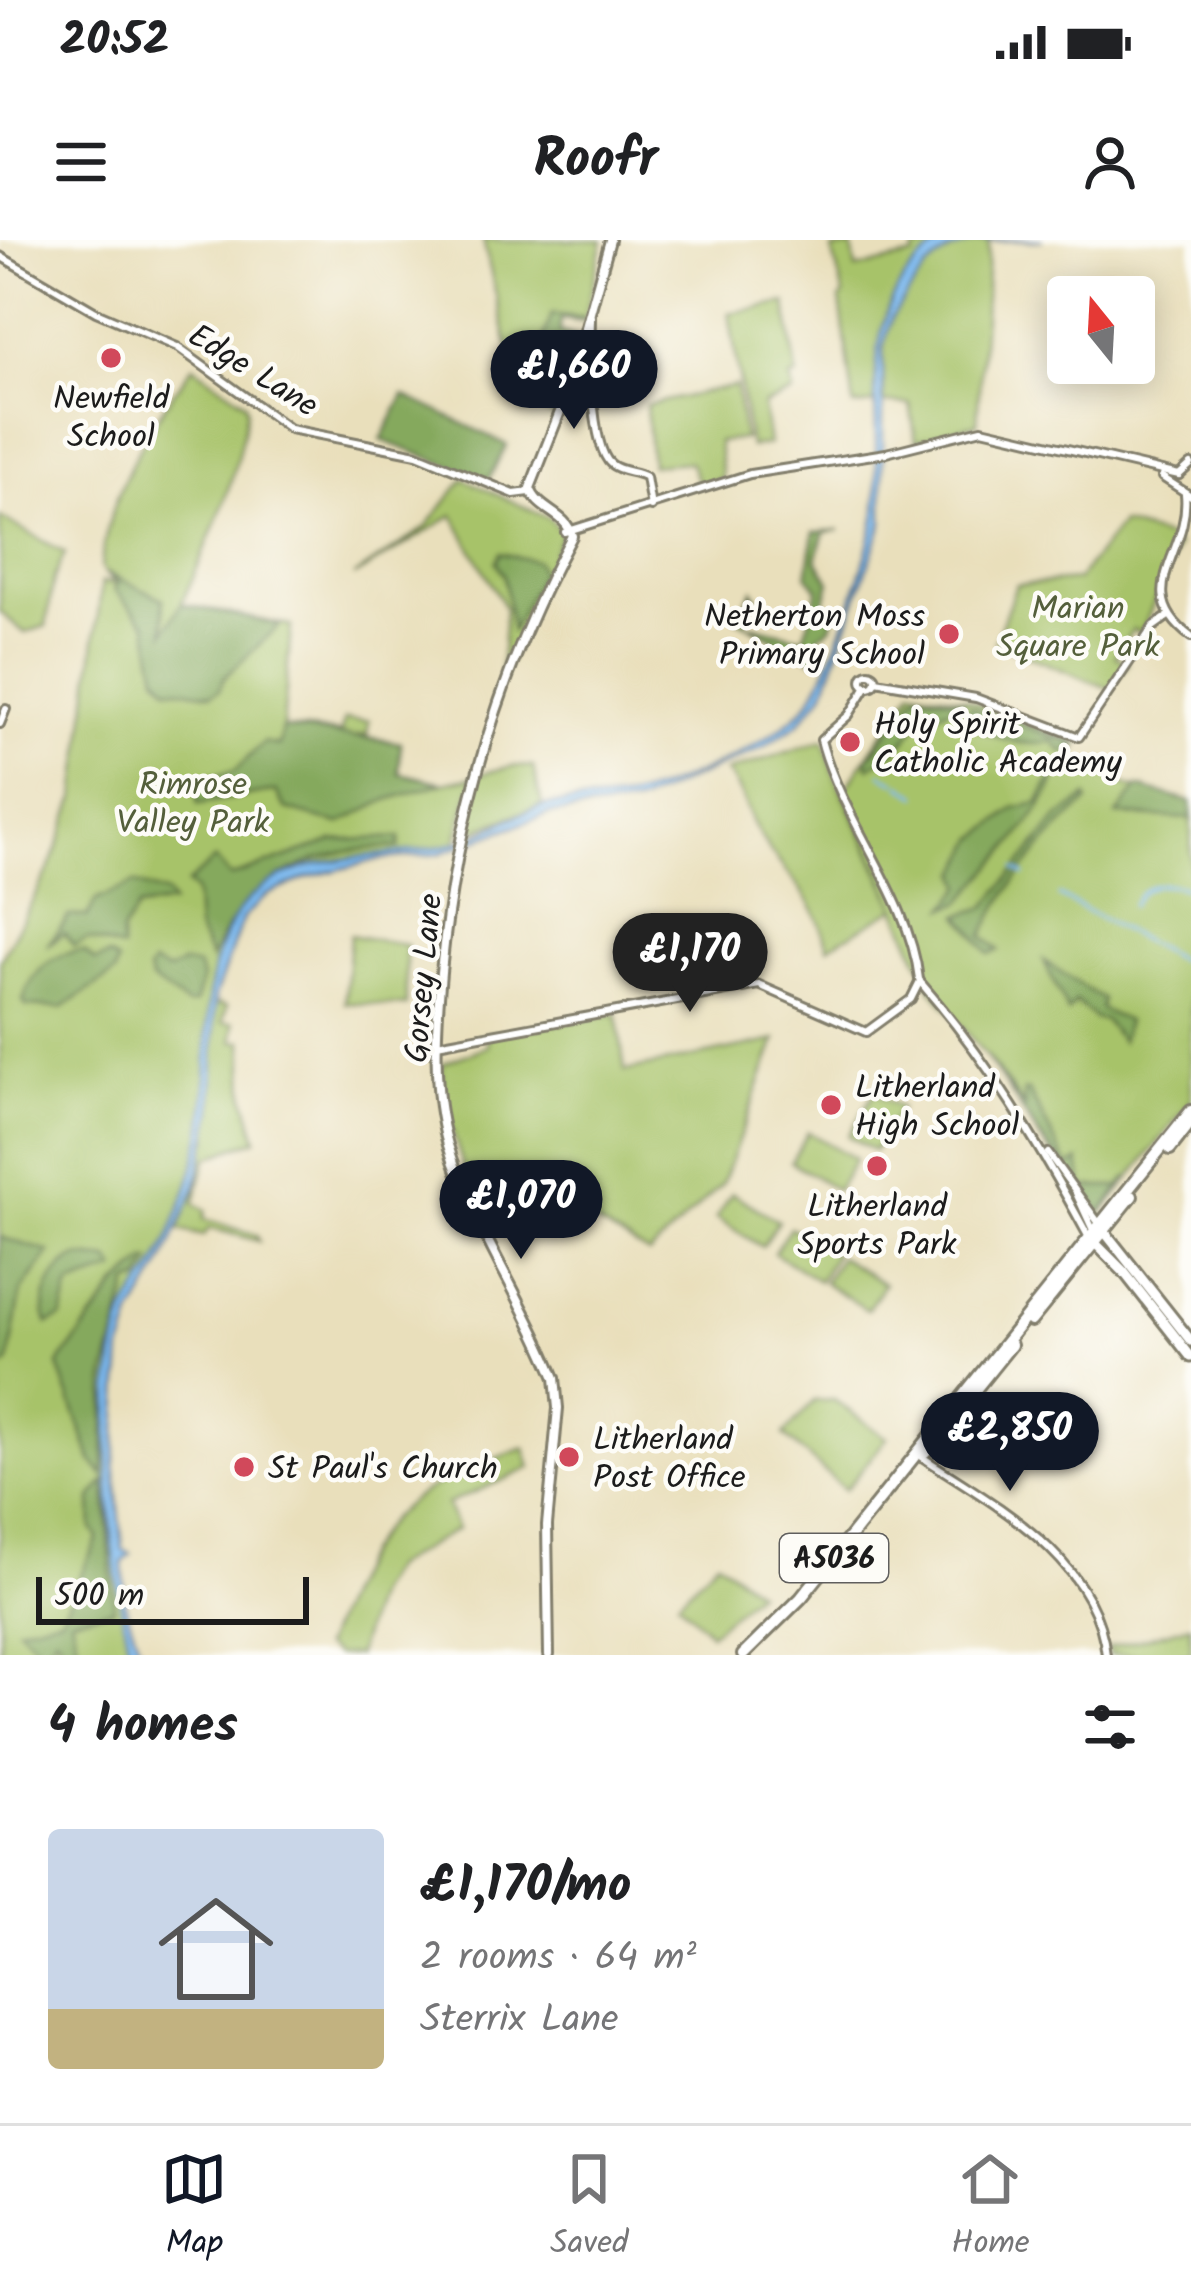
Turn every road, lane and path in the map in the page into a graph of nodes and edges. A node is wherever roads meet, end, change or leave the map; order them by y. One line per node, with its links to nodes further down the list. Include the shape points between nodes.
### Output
1 (610, 240): 3 (main road)
2 (0, 256): 8 (street, Edge Lane, via 177,347 290,429 416,454 512,494)
3 (591, 307): 4 (main road); 5 (street)
4 (574, 368): 5 (street); 8 (main road)
5 (591, 377): 10 (street, via 605,457 646,477)
6 (1049, 445): 7 (street); 9 (street); 10 (street, via 982,429 753,473)
7 (1187, 469): 9 (street)
8 (530, 492): 11 (main road, Edge Lane)
9 (1187, 495): 12 (street, via 1162,594)
10 (651, 507): 11 (street)
11 (568, 532): 17 (main road, Gorsey Lane, via 485,730 457,855)
12 (1167, 617): 13 (street); 16 (street, via 1079,736 976,698 867,674 849,715 820,740 916,966)
13 (1191, 638)
14 (6, 710): 15 (street)
15 (0, 724)
16 (916, 983): 17 (street, via 907,1003 860,1032 774,987 732,986); 20 (street, via 997,1078)
17 (437, 1044): 29 (main road, Gorsey Lane, via 440,1107 455,1165 555,1378)
18 (1191, 1111): 23 (highway, A5036)
19 (1191, 1122): 21 (highway, A5036)
20 (1037, 1142): 23 (street); 23 (street, via 1073,1184)
21 (1139, 1187): 22 (highway, A5036); 23 (street)
22 (1116, 1216): 23 (highway, A5036); 24 (main road)
23 (1096, 1233): 24 (main road); 26 (main road); 27 (highway, A5036); 27 (highway, A5036)
24 (1122, 1255): 25 (main road)
25 (1191, 1341)
26 (1191, 1357)
27 (918, 1455): 28 (street, via 1068,1566 1088,1596); 30 (highway, A5036, via 796,1612)
28 (1105, 1652)
29 (549, 1655)
30 (747, 1655)

